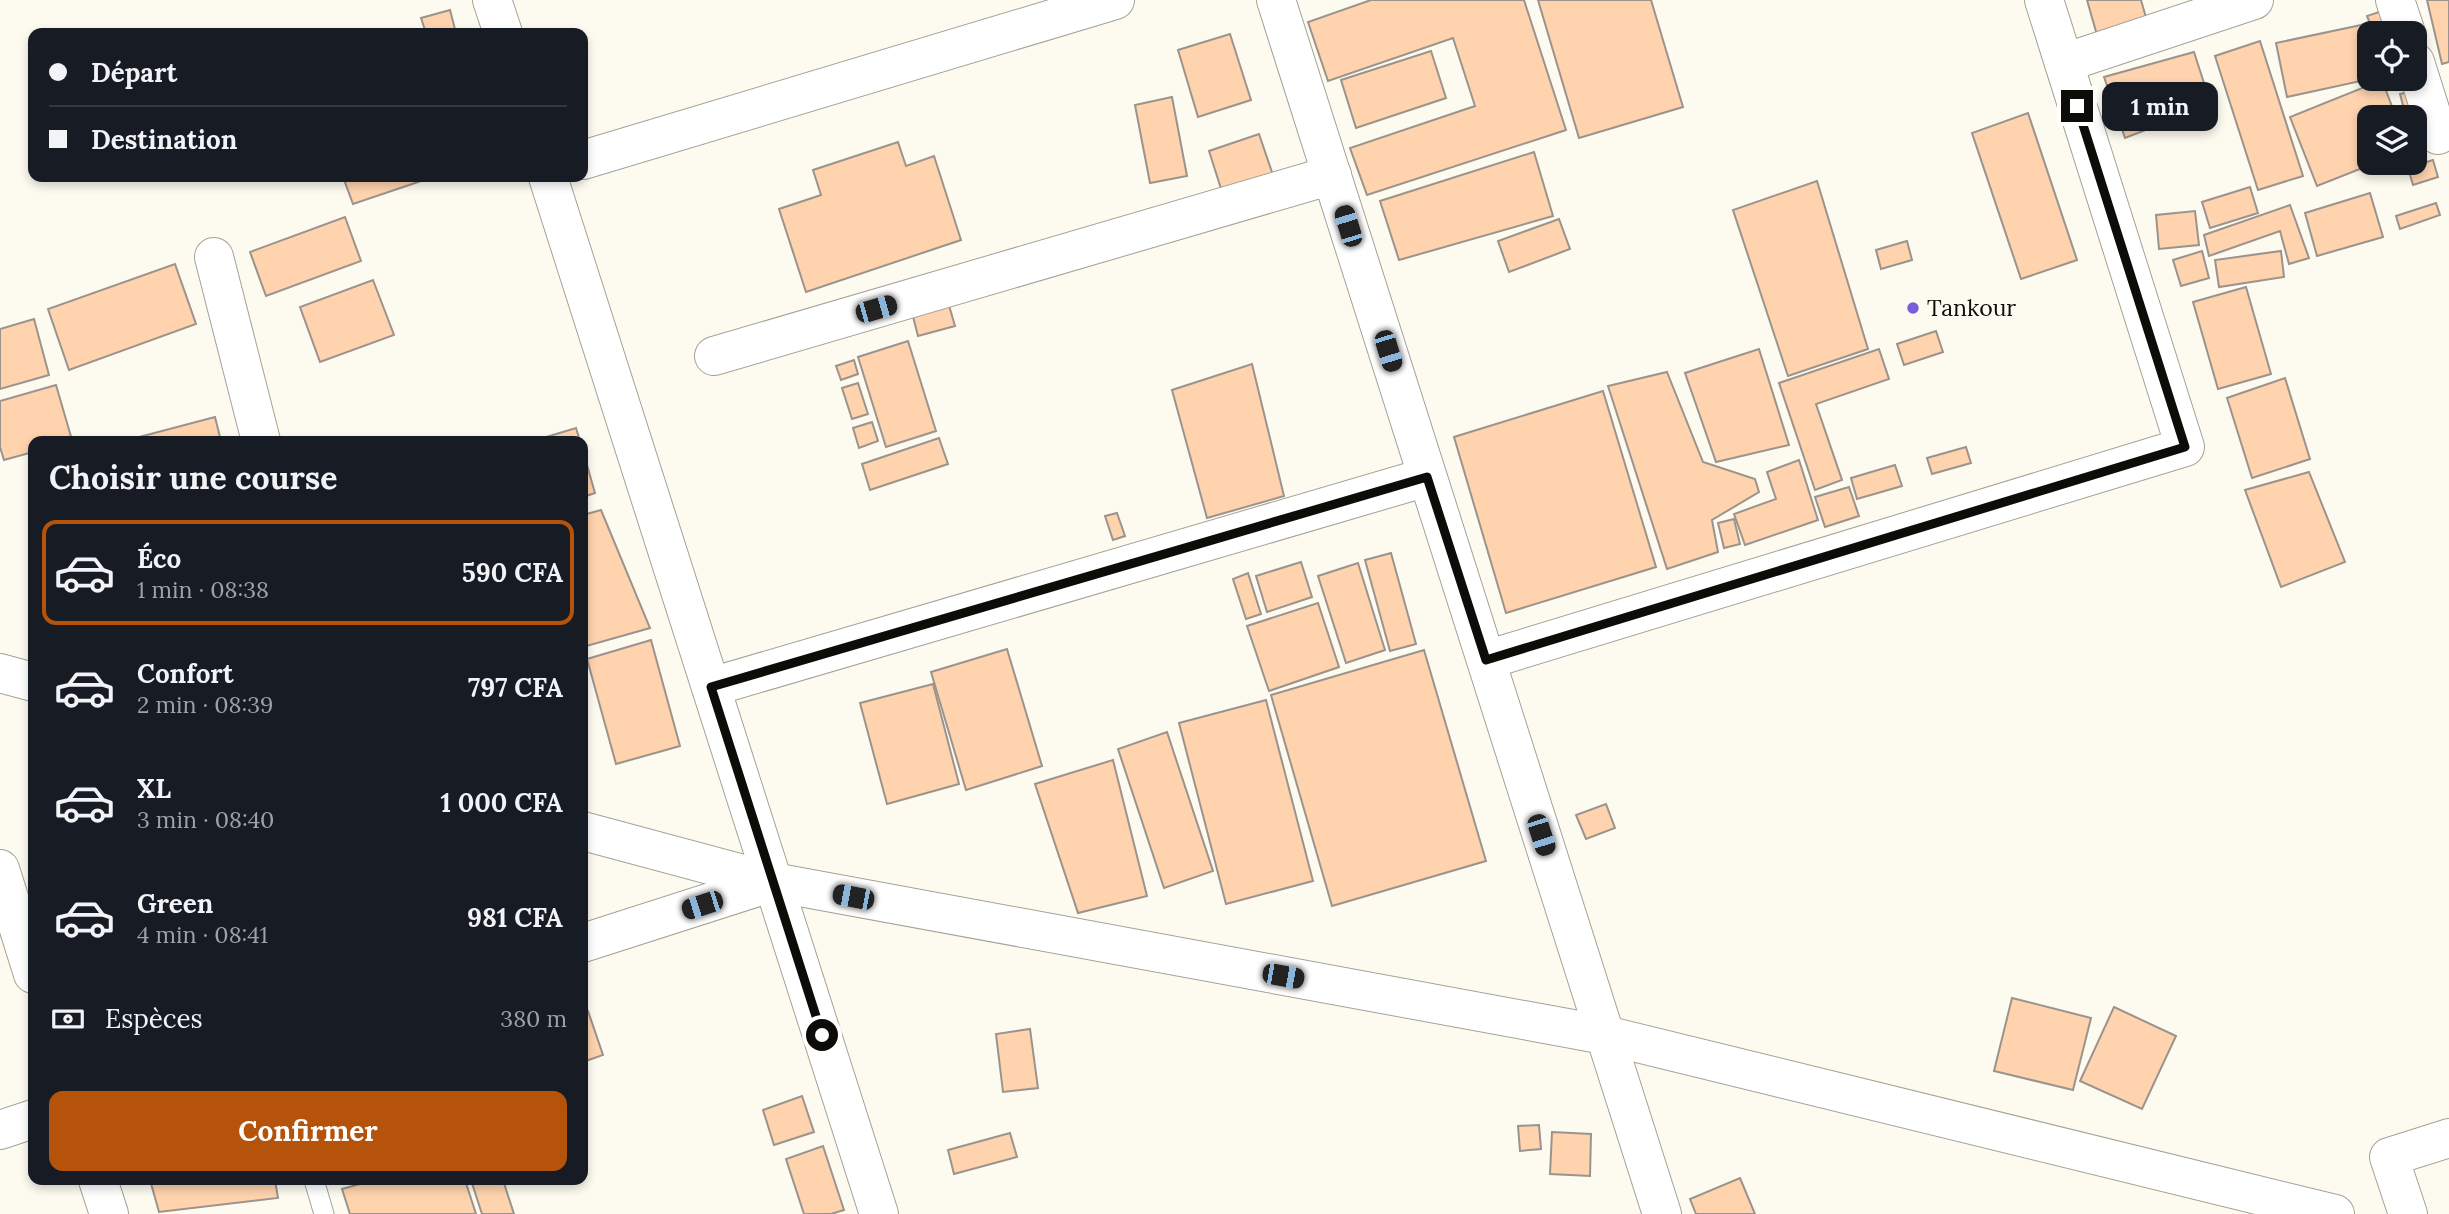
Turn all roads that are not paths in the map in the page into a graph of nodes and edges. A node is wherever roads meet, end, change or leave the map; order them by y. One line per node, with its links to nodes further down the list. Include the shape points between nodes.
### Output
1 (492, 0): 8 (street)
2 (1115, 0): 12 (street)
3 (1276, 0): 13 (street)
4 (2044, 0): 9 (street)
5 (2254, 0): 9 (street)
6 (2395, 0): 7 (street)
7 (2402, 21)
8 (501, 28)
9 (2064, 64): 19 (street, via 2185,447)
10 (2424, 91): 11 (street)
11 (2438, 135)
12 (588, 158)
13 (1332, 175): 16 (street); 18 (street)
14 (550, 182): 22 (street)
15 (214, 257): 17 (street)
16 (714, 356)
17 (260, 436)
18 (1427, 477): 19 (street); 22 (street)
19 (1486, 660): 28 (street)
20 (0, 673): 21 (street)
21 (28, 681)
22 (711, 687): 25 (street)
23 (588, 832): 25 (street)
24 (0, 869): 27 (street)
25 (773, 882): 26 (street); 28 (street); 36 (street)
26 (588, 941)
27 (28, 958)
28 (1605, 1035): 37 (street); 38 (street)
29 (28, 1121): 30 (street)
30 (0, 1129)
31 (2449, 1138): 39 (street, via 2389,1157)
32 (100, 1185): 34 (street)
33 (315, 1185): 35 (lane)
34 (109, 1214)
35 (324, 1214)
36 (879, 1214)
37 (1662, 1214)
38 (2335, 1214)
39 (2408, 1214)

